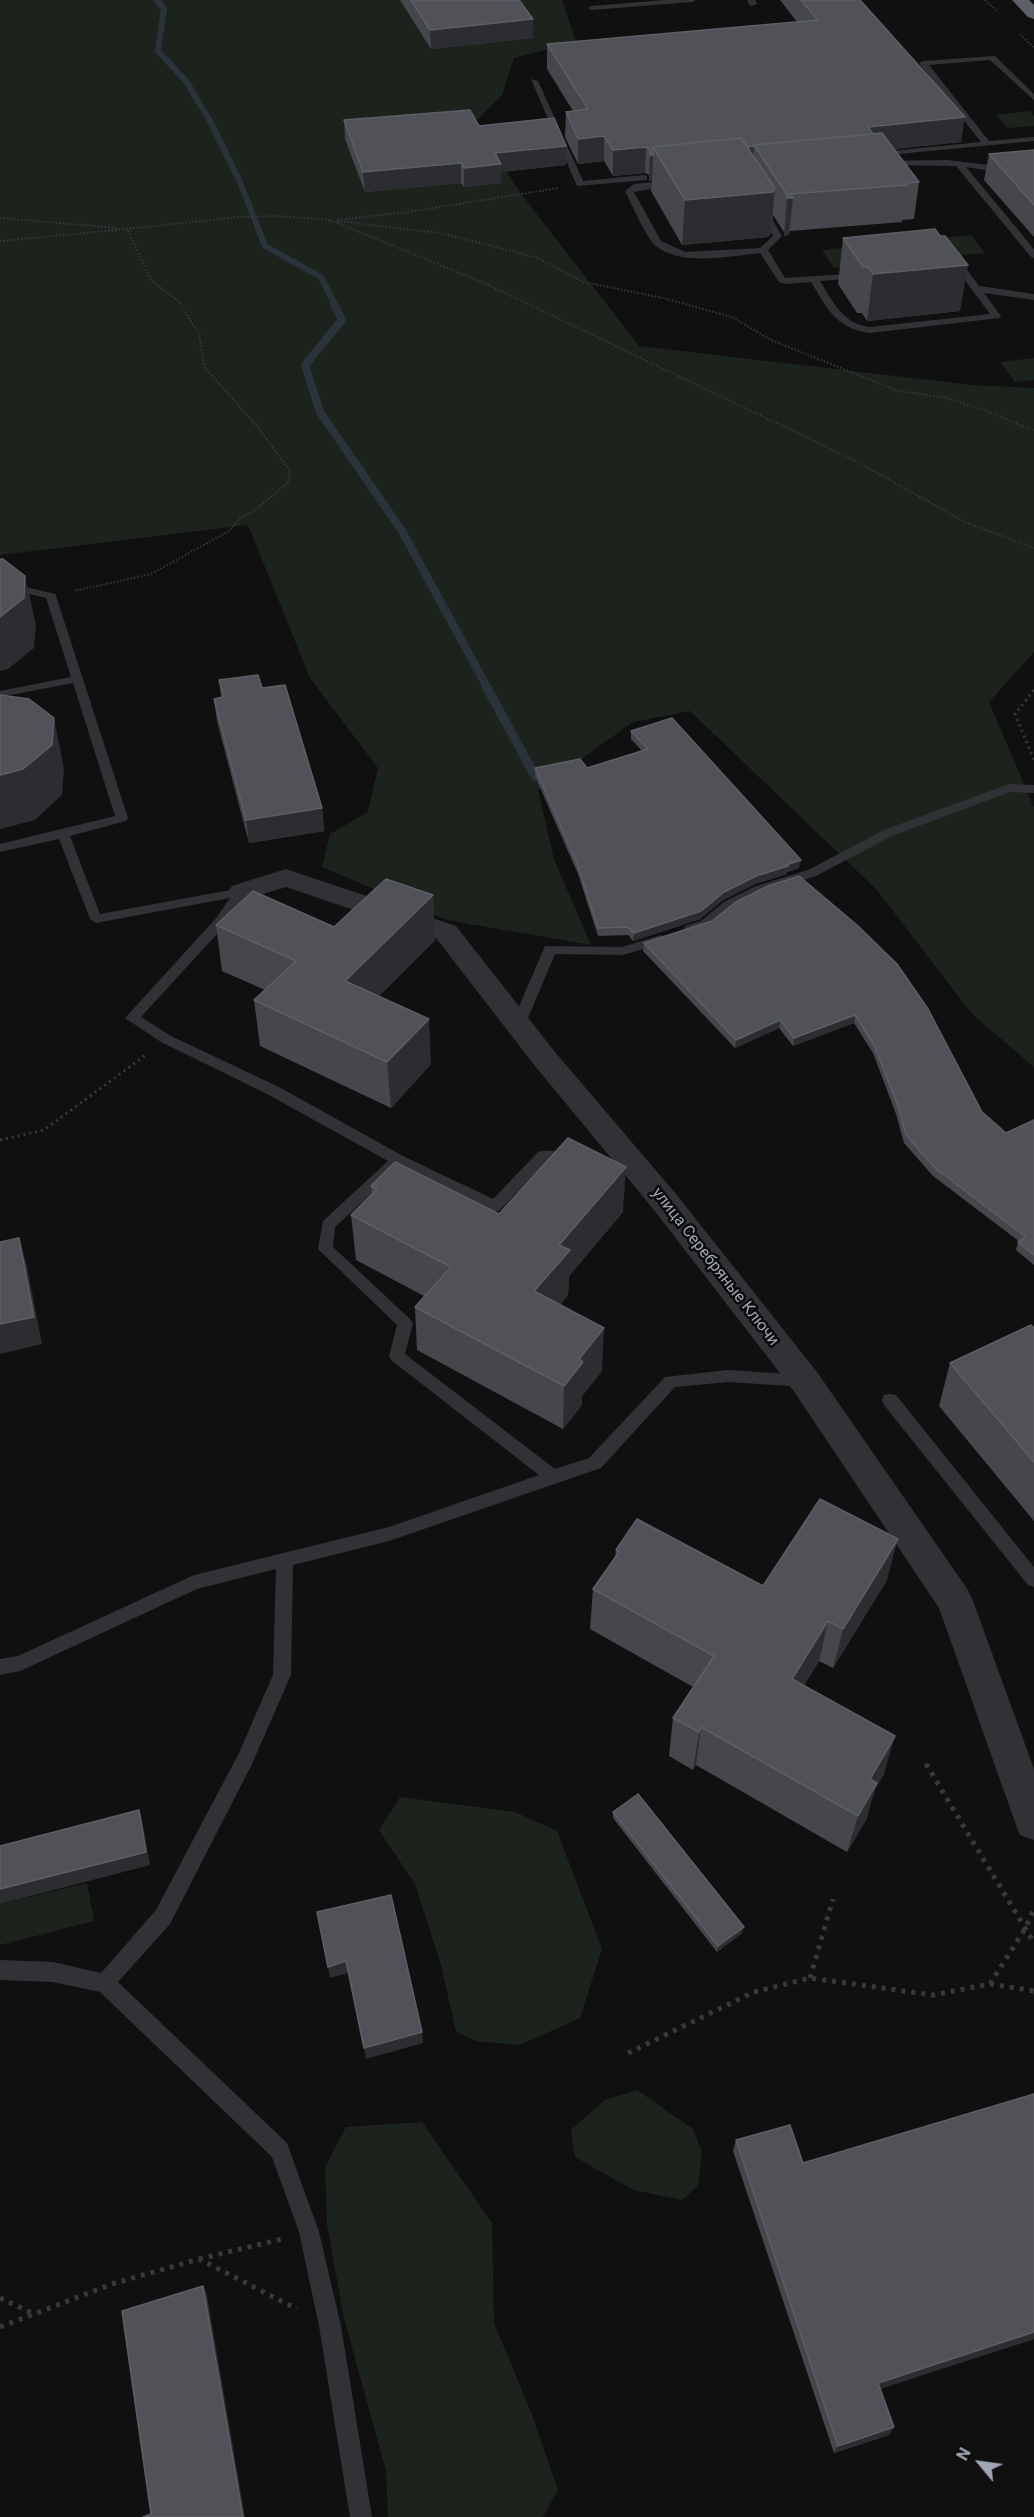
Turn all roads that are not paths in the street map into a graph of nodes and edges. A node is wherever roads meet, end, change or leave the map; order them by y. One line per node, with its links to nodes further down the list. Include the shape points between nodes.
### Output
1 (692, 0): 3 (lane)
2 (1020, 0): 4 (highway)
3 (592, 8)
4 (1034, 14)
5 (534, 81): 14 (lane, via 580,184 679,178 628,191 658,243 690,256)
6 (1034, 98): 8 (lane, via 992,58 923,63)
7 (1034, 139): 8 (lane)
8 (987, 144): 9 (lane)
9 (884, 154)
10 (959, 164): 11 (lane, via 917,161); 12 (lane, via 1006,170); 15 (lane)
11 (871, 165)
12 (1034, 168)
13 (753, 196): 14 (lane, via 778,236)
14 (763, 250): 18 (lane, via 782,280)
15 (1034, 255)
16 (937, 267): 19 (lane, via 959,265)
17 (870, 274): 18 (lane)
18 (814, 279): 19 (lane, via 843,322 864,330 996,315)
19 (978, 289): 20 (lane)
20 (1034, 297)
21 (0, 584): 22 (lane, via 51,596)
22 (77, 680): 23 (lane); 25 (lane, via 122,818)
23 (0, 694)
24 (1034, 789): 28 (lane, via 1009,788 888,833 812,873 761,889 729,905 706,924 624,951 550,949)
25 (63, 834): 26 (lane); 27 (lane, via 96,919)
26 (0, 848)
27 (242, 892): 28 (street, улица Серебряные Ключи, via 286,878 446,932); 29 (lane, via 222,920 132,1018)
28 (518, 1025): 31 (street, улица Серебряные Ключи, via 626,1168)
29 (398, 1160): 30 (lane, via 495,1206 543,1156); 33 (lane, via 328,1225 325,1249 405,1323 397,1356)
30 (579, 1161)
31 (804, 1381): 33 (lane, via 728,1376 671,1381 596,1463); 37 (street, улица Серебряные Ключи, via 955,1600)
32 (890, 1400): 35 (lane)
33 (553, 1477): 34 (lane, via 389,1534)
34 (285, 1560): 36 (lane, via 194,1582 20,1663); 39 (lane, via 282,1675 245,1760 163,1917)
35 (1034, 1580)
36 (0, 1667)
37 (1034, 1822)
38 (0, 1970): 39 (lane, via 53,1972)
39 (105, 1983): 40 (lane, via 280,2150 309,2232 330,2326)
40 (361, 2517)

